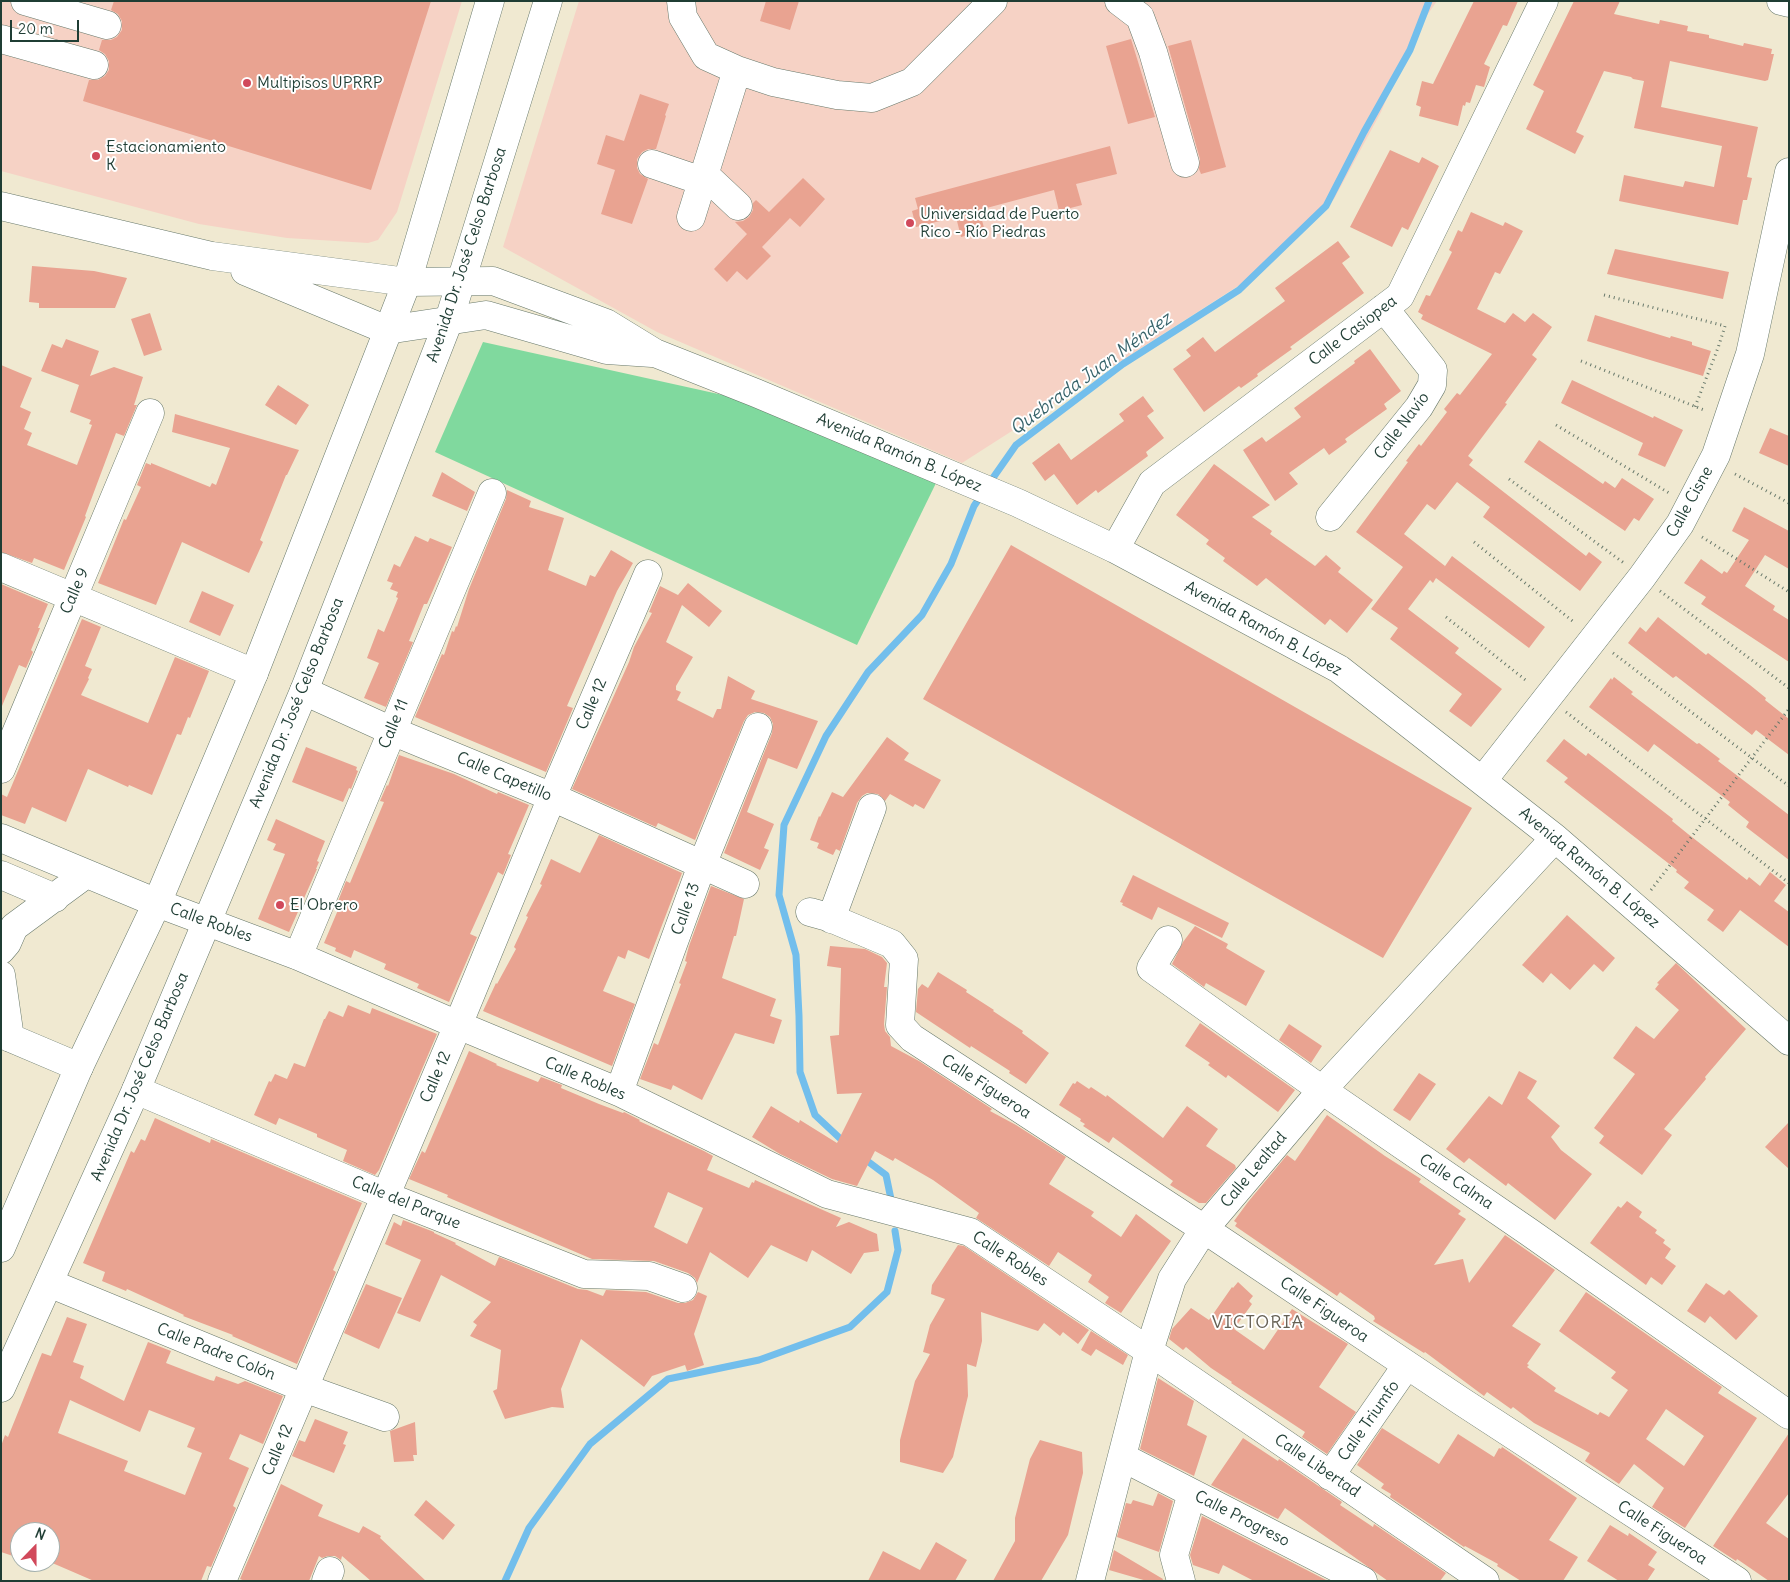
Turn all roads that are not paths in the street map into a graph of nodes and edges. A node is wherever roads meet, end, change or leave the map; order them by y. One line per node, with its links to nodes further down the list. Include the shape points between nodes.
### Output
1 (25, 1): 10 (street)
2 (490, 1): 23 (street)
3 (548, 1): 22 (street, Avenida Dr. José Celso Barbosa)
4 (681, 1): 13 (street, via 683,16 706,56)
5 (994, 1): 13 (street, via 912,82 872,98 837,95 773,82)
6 (1119, 1): 14 (street, via 1140,17)
7 (1544, 1): 24 (street, Calle Casiopea, via 1400,296)
8 (1781, 1): 9 (street)
9 (1789, 3)
10 (107, 25)
11 (1, 39): 12 (street)
12 (94, 65)
13 (737, 70): 17 (street)
14 (1186, 163)
15 (652, 164): 17 (street)
16 (1789, 172): 40 (street, Calle Cisne, via 1750,354 1712,462 1685,514 1642,577)
17 (703, 178): 19 (street); 20 (street)
18 (1, 206): 21 (street)
19 (738, 206)
20 (691, 217)
21 (212, 256): 23 (street, Avenida Ramón B. López); 26 (street)
22 (461, 281): 23 (street, Avenida Ramón B. López); 25 (street, Avenida Dr. José Celso Barbosa); 27 (street, Avenida Ramón B. López, via 493,281 606,323)
23 (407, 282): 26 (street)
24 (1384, 308): 30 (street, Calle Navío, via 1433,370 1432,385 1420,407); 31 (street, Calle Casiopea, via 1152,484)
25 (449, 320): 26 (street, Avenida Ramón B. López); 27 (street, Avenida Ramón B. López, via 486,315 607,350); 36 (street, Avenida Dr. José Celso Barbosa)
26 (387, 330): 35 (street)
27 (655, 353): 31 (street, Avenida Ramón B. López, via 756,392 1018,503)
28 (150, 413): 34 (street, Calle 9)
29 (492, 493): 38 (street, Calle 11)
30 (1330, 517)
31 (1115, 549): 40 (street, Avenida Ramón B. López, via 1339,668)
32 (1, 567): 34 (street)
33 (648, 574): 41 (street, Calle 12)
34 (73, 597): 35 (street); 39 (street, Calle 9)
35 (254, 673): 50 (street)
36 (304, 691): 38 (street, Calle Capetillo); 51 (street, Avenida Dr. José Celso Barbosa)
37 (758, 728): 45 (street, Calle 13)
38 (392, 731): 41 (street, Calle Capetillo); 54 (street, Calle 11)
39 (1, 769)
40 (1483, 780): 44 (street, Avenida Ramón B. López)
41 (552, 797): 45 (street, Calle Capetillo); 56 (street, Calle 12)
42 (872, 808): 64 (street, Calle Figueroa, via 821,915 892,944 904,959 900,1025 912,1038)
43 (1, 838): 46 (street, Calle Robles)
44 (1555, 838): 57 (street, Avenida Ramón B. López); 61 (street, Calle Lealtad)
45 (702, 865): 48 (street, Calle Capetillo); 62 (street, Calle 13)
46 (86, 874): 49 (street); 50 (street, Calle Robles)
47 (1, 875): 49 (street)
48 (745, 884)
49 (55, 898): 52 (street)
50 (156, 903): 51 (street, Calle Robles); 59 (street)
51 (207, 921): 54 (street, Calle Robles); 60 (street, Avenida Dr. José Celso Barbosa)
52 (5, 933)
53 (1168, 940): 61 (street, Calle Calma, via 1151,968)
54 (298, 956): 56 (street, Calle Robles)
55 (1, 976): 58 (street)
56 (458, 1026): 62 (street, Calle Robles); 63 (street, Calle 12)
57 (1785, 1030)
58 (6, 1036): 59 (street)
59 (80, 1067): 65 (street)
60 (136, 1090): 63 (street, Calle del Parque); 66 (street, Avenida Dr. José Celso Barbosa)
61 (1322, 1090): 64 (street, Calle Lealtad); 72 (street, Calle Calma)
62 (619, 1092): 68 (street, Calle Robles, via 827,1194 970,1232)
63 (386, 1196): 67 (street, Calle del Parque, via 584,1274 649,1276); 71 (street, Calle 12)
64 (1204, 1229): 68 (street, Calle Lealtad, via 1172,1279); 69 (street, Calle Figueroa)
65 (1, 1248)
66 (49, 1283): 70 (street, Avenida Dr. José Celso Barbosa); 71 (street, Calle Padre Colón)
67 (683, 1288)
68 (1149, 1351): 74 (street, Calle Lealtad); 75 (street, Calle Libertad)
69 (1407, 1365): 75 (street, Calle Triumfo); 82 (street, Calle Figueroa)
70 (1, 1388)
71 (304, 1388): 73 (street, Calle Padre Colón); 77 (street, Calle 12)
72 (1789, 1415)
73 (385, 1417)
74 (1122, 1457): 76 (street, Calle Progreso); 78 (street, Calle Lealtad)
75 (1330, 1476): 81 (street, Calle Libertad)
76 (1192, 1493): 79 (street, via 1174,1555); 80 (street, Calle Progreso)
77 (222, 1581)
78 (1090, 1581)
79 (1181, 1581)
80 (1363, 1581)
81 (1485, 1581)
82 (1737, 1581)

